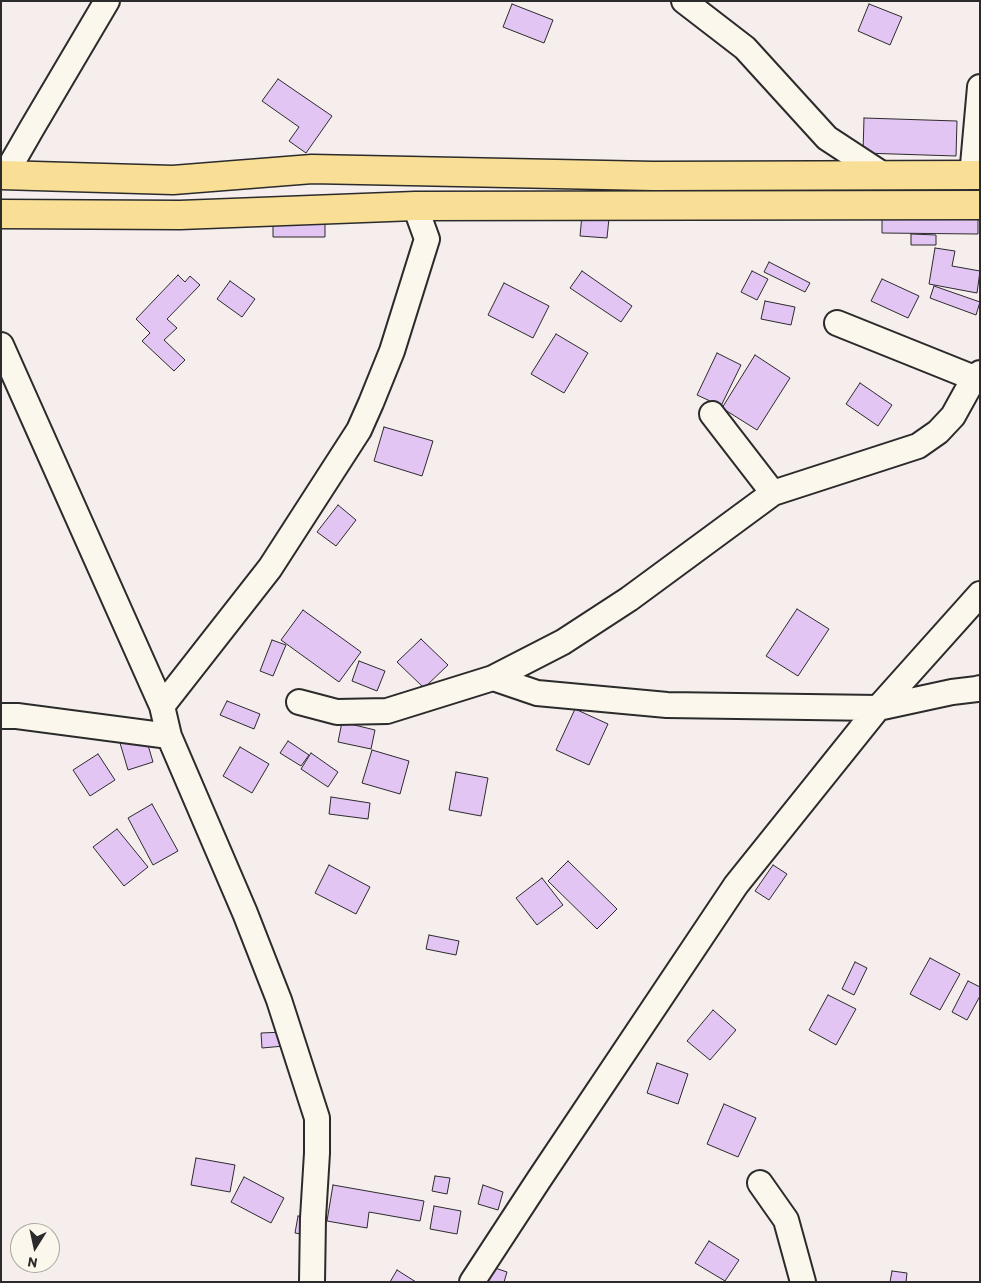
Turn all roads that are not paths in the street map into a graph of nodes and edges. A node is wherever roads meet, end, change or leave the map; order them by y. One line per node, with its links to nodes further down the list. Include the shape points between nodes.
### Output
1 (108, 1): 4 (street)
2 (684, 1): 5 (street, via 744,48 827,138)
3 (980, 87): 6 (street)
4 (3, 175): 5 (main road, via 173,180 312,169 653,176)
5 (885, 176): 6 (main road)
6 (976, 176)
7 (980, 205): 8 (main road)
8 (415, 206): 9 (main road, via 180,215); 19 (street, via 428,239 392,351 359,430 270,568)
9 (1, 214)
10 (837, 323): 12 (street)
11 (1, 345): 19 (street)
12 (977, 375): 14 (street, via 953,416 918,446)
13 (712, 414): 14 (street)
14 (773, 493): 16 (street, via 628,599 562,642)
15 (980, 594): 20 (street)
16 (493, 678): 18 (street, via 387,711 337,712); 20 (street, via 537,693 666,705)
17 (980, 688): 20 (street)
18 (299, 702)
19 (162, 706): 22 (street)
20 (878, 708): 25 (street, via 736,885)
21 (1, 716): 22 (street)
22 (169, 736): 24 (street, via 279,1000 317,1118)
23 (760, 1183): 26 (street, via 786,1220)
24 (312, 1282)
25 (472, 1282)
26 (803, 1282)

